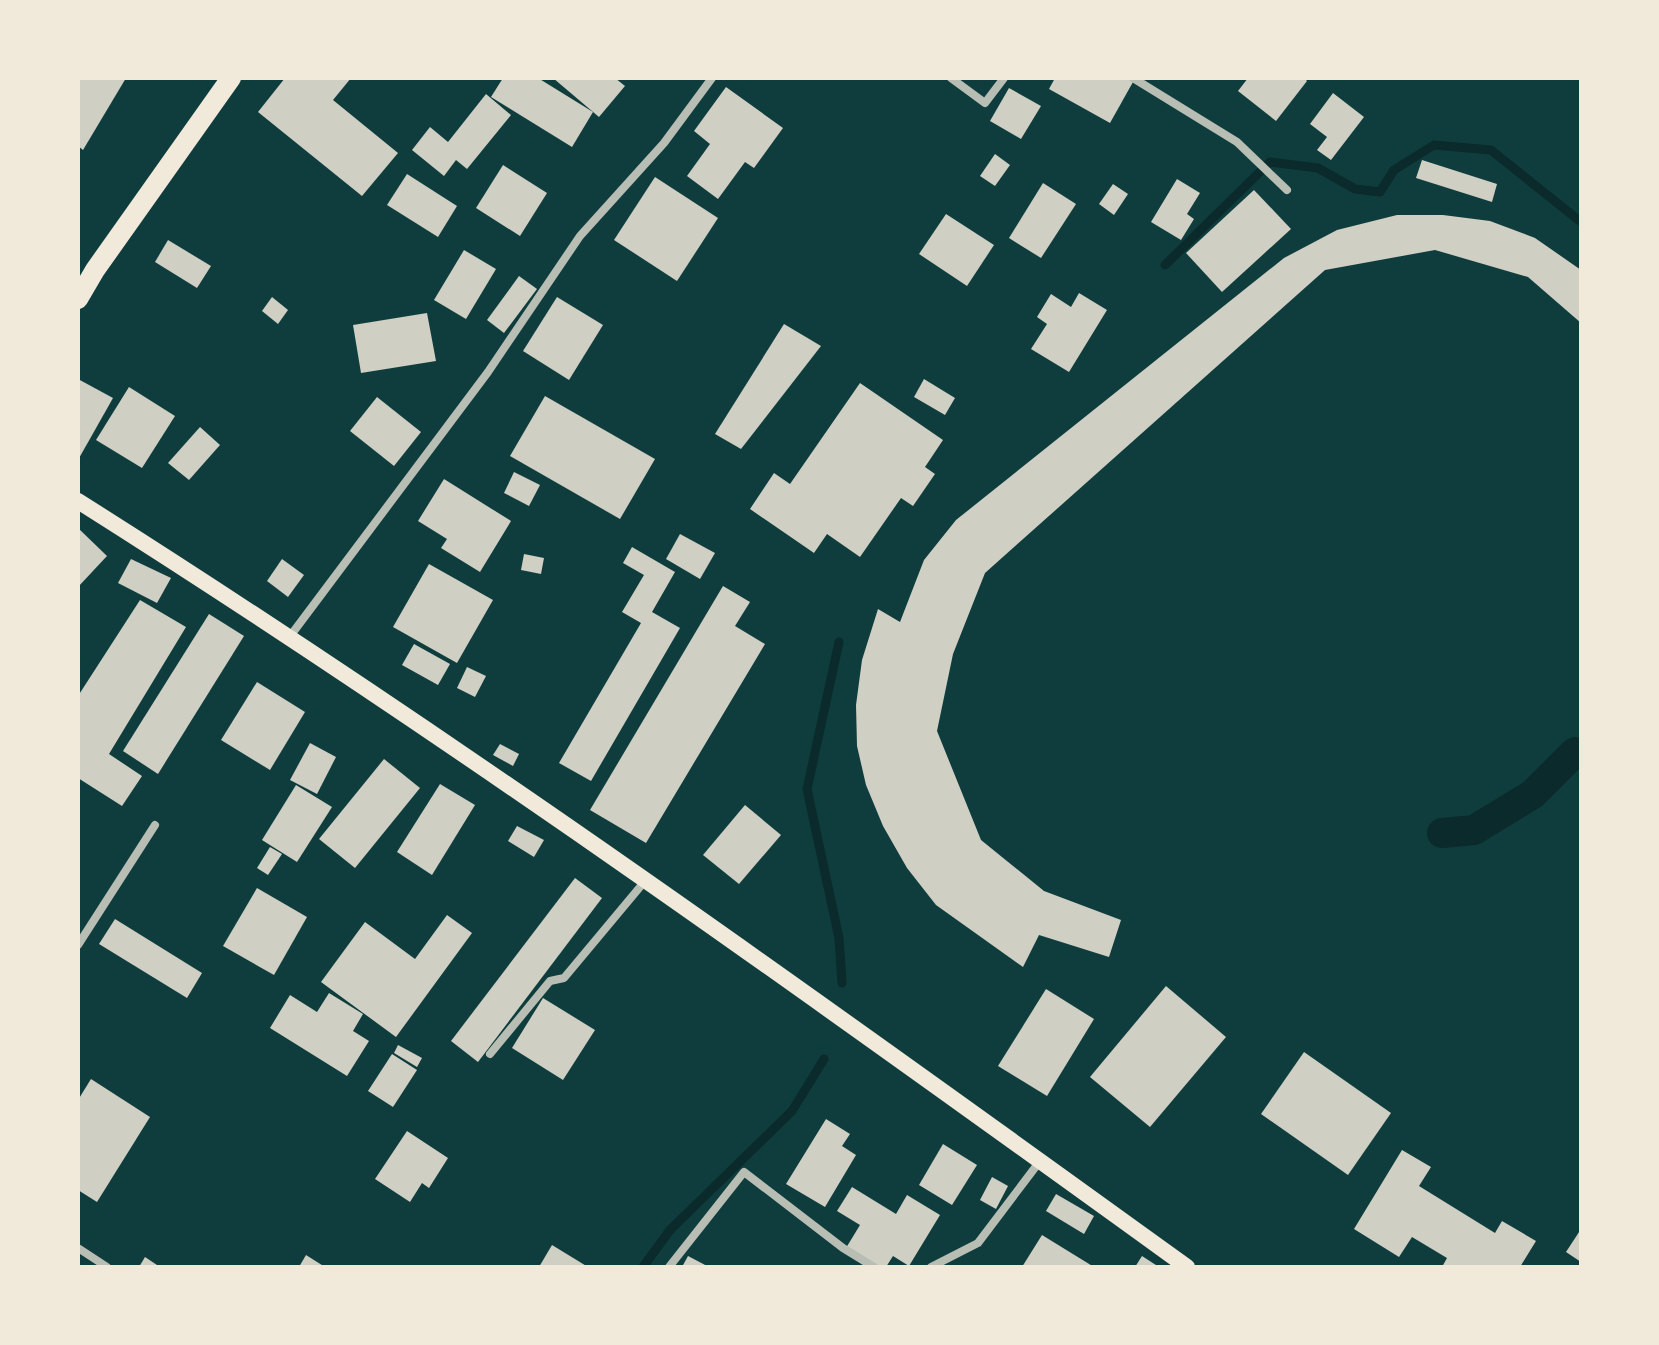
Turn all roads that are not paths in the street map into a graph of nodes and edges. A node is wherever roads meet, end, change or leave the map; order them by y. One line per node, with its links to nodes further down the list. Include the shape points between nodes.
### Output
1 (231, 78): 7 (main road)
2 (712, 78): 9 (street, via 664,143 580,236 488,372)
3 (951, 78): 4 (street, via 985,103)
4 (1004, 78)
5 (1133, 78): 6 (street, via 1237,142)
6 (1287, 190)
7 (78, 299)
8 (78, 501): 9 (main road)
9 (291, 635): 11 (main road)
10 (155, 825): 12 (street)
11 (645, 880): 13 (street, via 564,978 550,981); 14 (main road)
12 (78, 945)
13 (490, 1054)
14 (1041, 1161): 19 (street, via 978,1243); 20 (main road)
15 (78, 1248): 16 (street)
16 (107, 1267)
17 (669, 1267): 18 (street, via 744,1172)
18 (874, 1267)
19 (931, 1267)
20 (1187, 1267)

